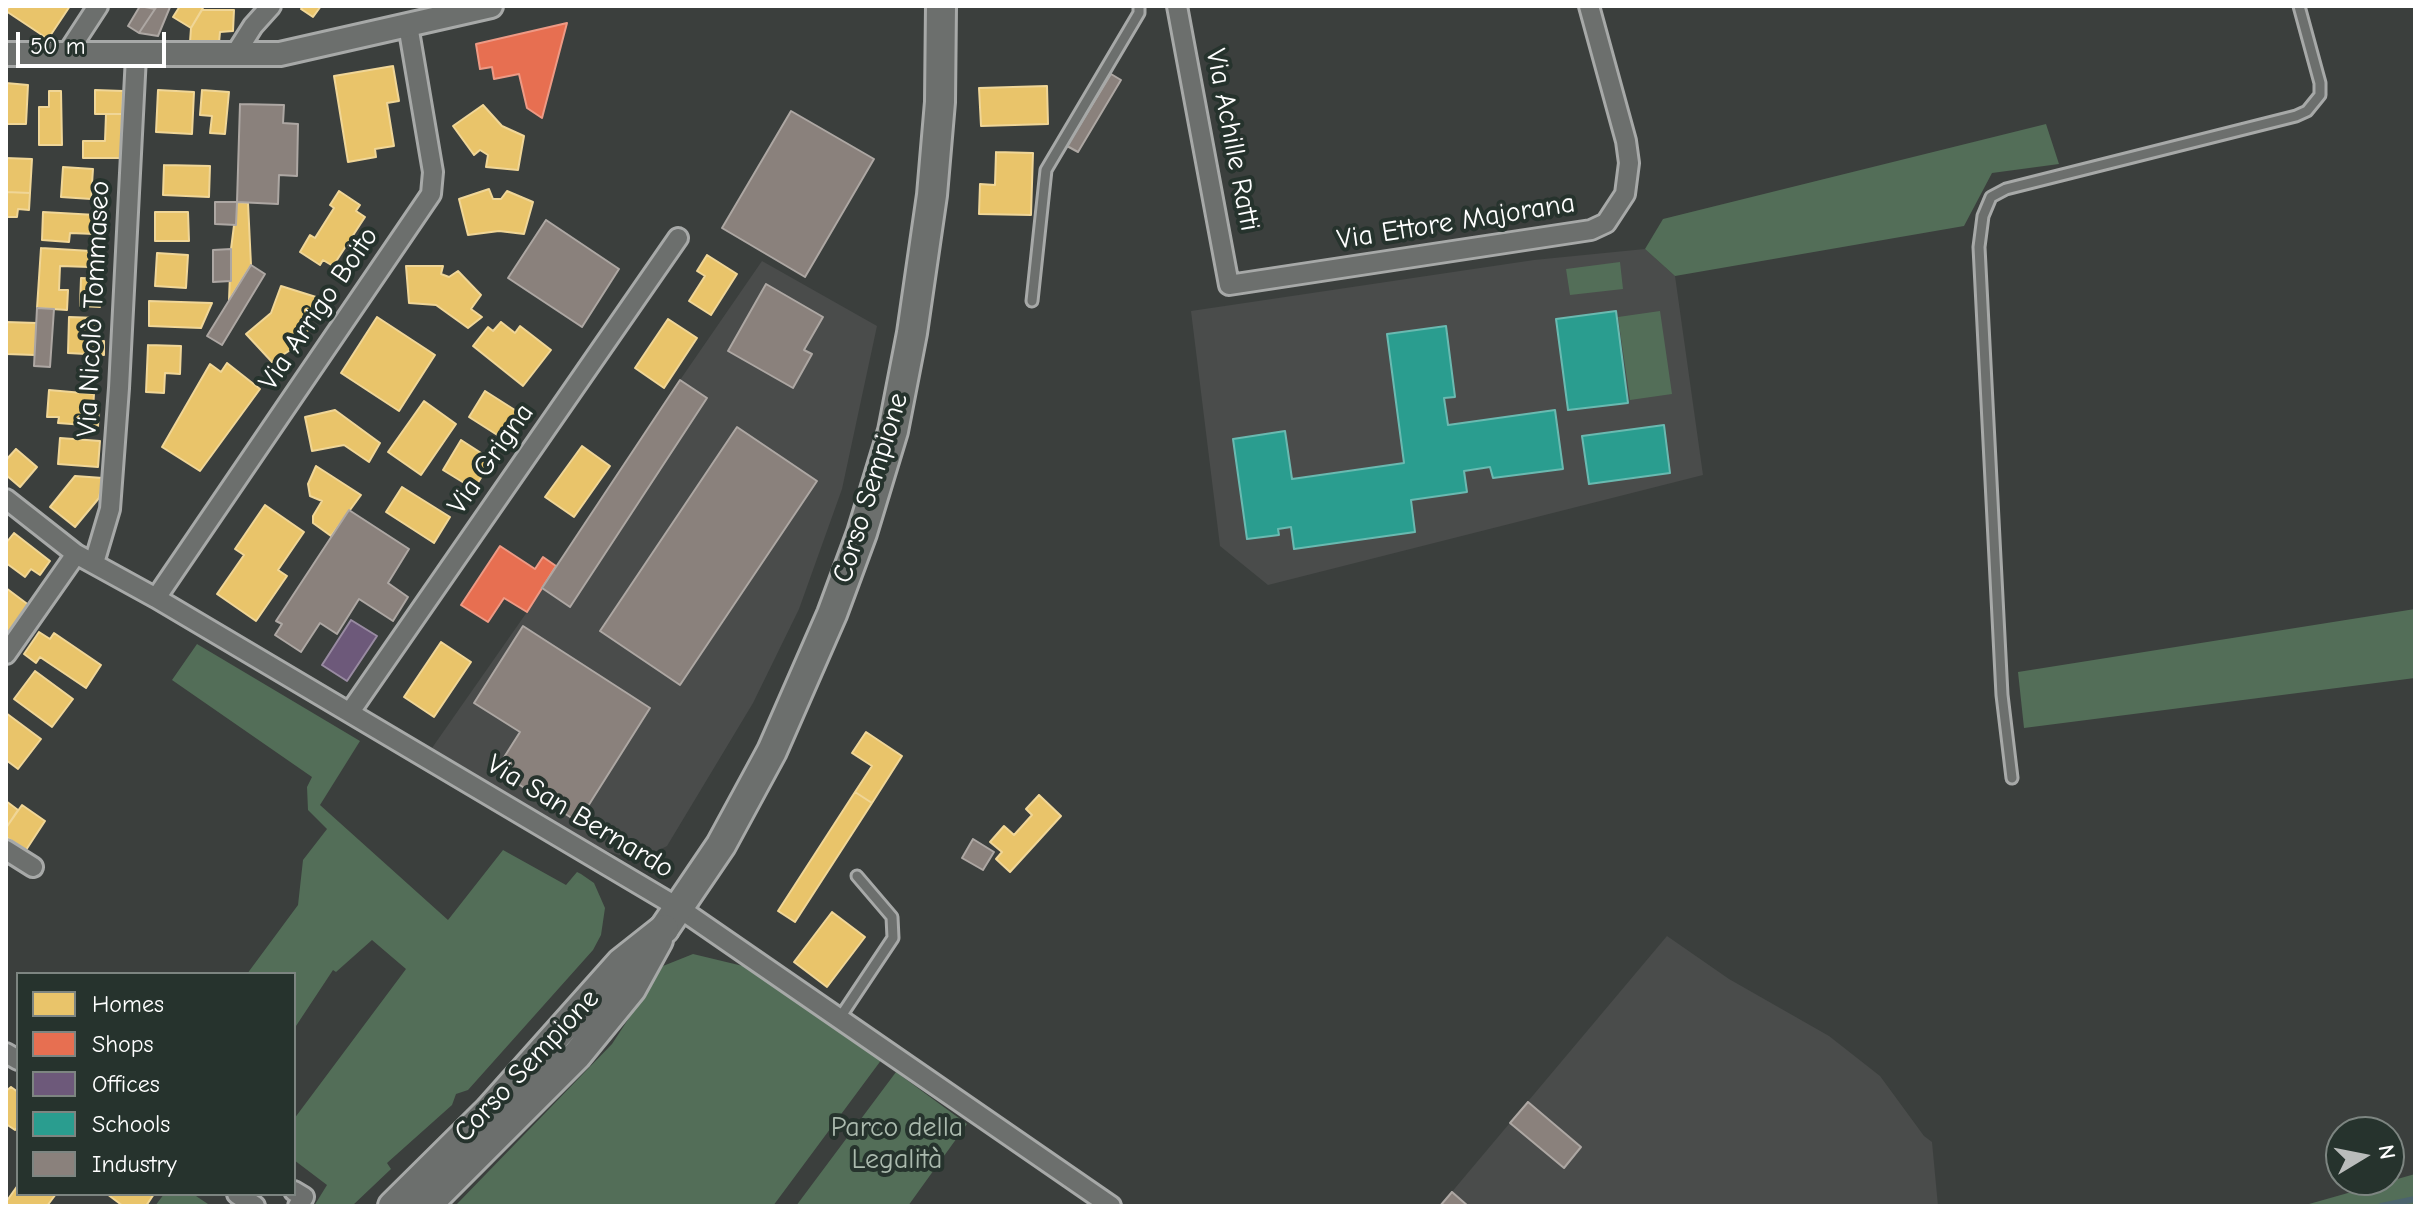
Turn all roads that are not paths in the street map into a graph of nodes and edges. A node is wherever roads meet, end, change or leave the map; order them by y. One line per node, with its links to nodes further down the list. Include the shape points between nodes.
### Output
1 (98, 6): 12 (street)
2 (271, 6): 14 (street)
3 (491, 6): 9 (street)
4 (941, 6): 28 (main road, Corso Sempione, via 932,195 893,431 832,614 772,751 721,845)
5 (1139, 6): 17 (lane, via 1046,170)
6 (1177, 6): 16 (street, Via Achille Ratti)
7 (1589, 6): 16 (street, Via Ettore Majorana, via 1629,163 1625,194 1606,223 1591,230)
8 (2299, 6): 24 (lane, via 2320,83 2320,95 2307,111 2006,189 1991,197 1983,216 1979,247 2002,695)
9 (466, 9): 10 (street)
10 (408, 25): 14 (street, via 305,50); 21 (street, Via Arrigo Boito, via 433,172 431,194)
11 (6, 54): 12 (street)
12 (66, 55): 13 (street)
13 (136, 56): 14 (street); 20 (street, Via Nicolò Tommaseo, via 110,509)
14 (234, 56)
15 (678, 238): 23 (street, Via Grigna)
16 (1229, 285)
17 (1032, 301)
18 (6, 499): 19 (street, Via San Bernardo)
19 (76, 554): 20 (street, Via San Bernardo); 22 (street)
20 (94, 563): 21 (street, Via San Bernardo)
21 (156, 598): 23 (street, Via San Bernardo)
22 (6, 654)
23 (350, 712): 28 (street, Via San Bernardo)
24 (2012, 778)
25 (6, 850): 26 (street)
26 (33, 867)
27 (857, 876): 29 (lane, via 892,917 893,938)
28 (672, 918): 29 (street, Via San Bernardo); 32 (main road, Corso Sempione, via 621,963 489,1111); 33 (main road, Corso Sempione, via 607,1020)
29 (839, 1019): 34 (street, Via San Bernardo)
30 (296, 1192): 31 (street, via 304,1197)
31 (298, 1206)
32 (393, 1206)
33 (426, 1206)
34 (1111, 1206)

